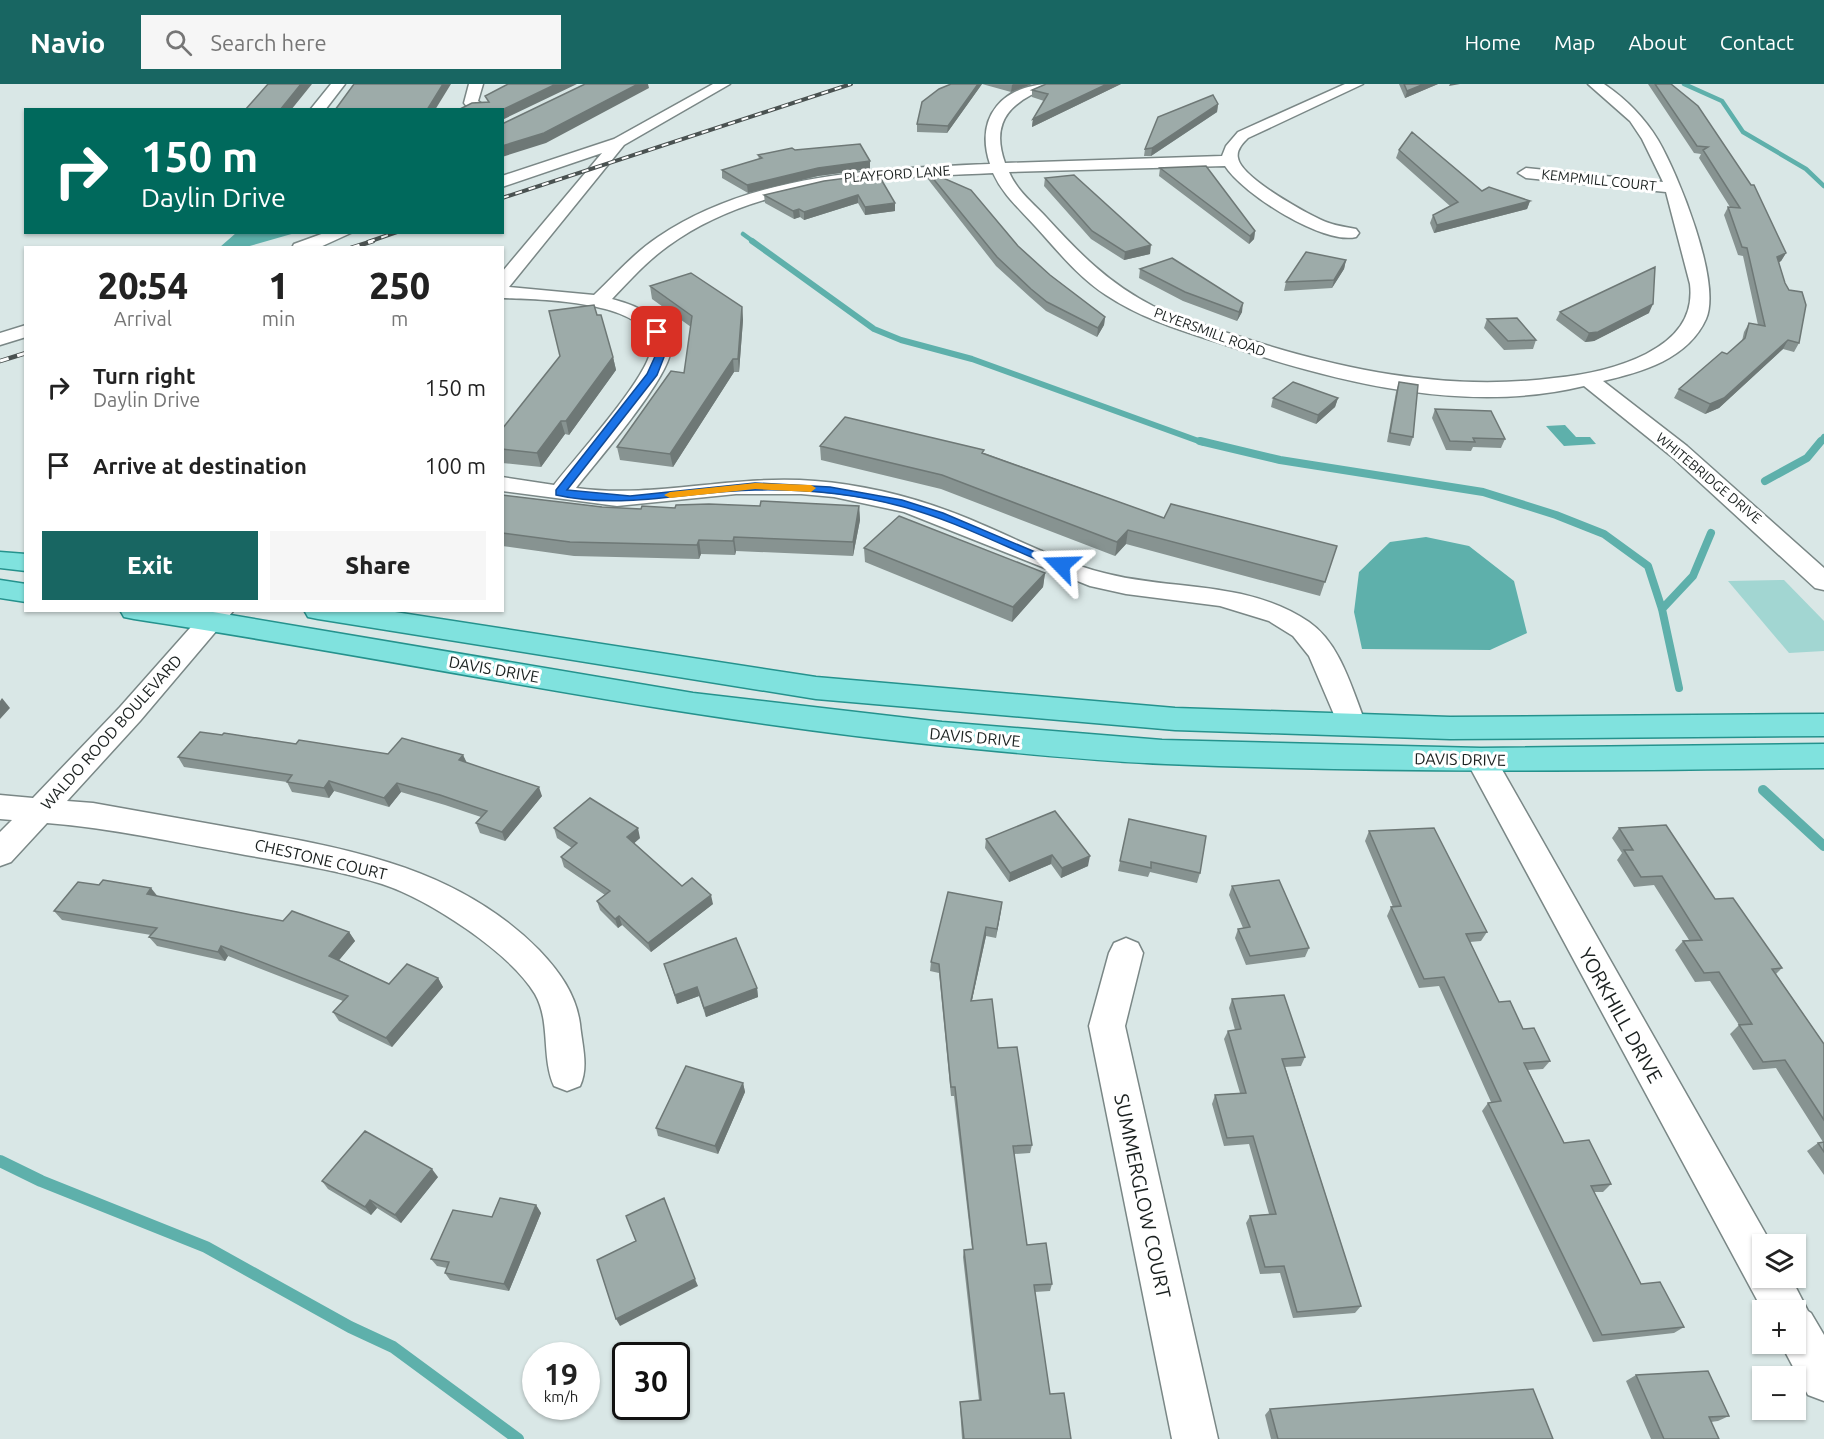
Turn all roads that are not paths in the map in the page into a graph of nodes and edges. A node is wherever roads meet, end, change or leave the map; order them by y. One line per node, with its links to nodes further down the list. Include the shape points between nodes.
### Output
1 (338, 84): 7 (street)
2 (476, 84): 8 (street, via 471,103)
3 (723, 84): 9 (street)
4 (1045, 84): 11 (street, PLYERSMILL ROAD, via 1014,99 993,122 992,144)
5 (1356, 84): 10 (street, via 1243,135 1233,146)
6 (1596, 84): 14 (street, PLYERSMILL ROAD, via 1639,120)
7 (320, 108)
8 (480, 108)
9 (619, 142): 13 (street); 18 (street)
10 (1230, 161): 11 (street, PLAYFORD LANE); 15 (street, via 1243,177 1299,215)
11 (1002, 168): 20 (street, PLAYFORD LANE, via 854,176 760,196 707,216 669,237 638,259); 23 (street, PLYERSMILL ROAD, via 1009,189 1091,275 1154,313 1286,360 1383,380 1465,388)
12 (1526, 173): 14 (street, KEMPMILL COURT)
13 (504, 181)
14 (1671, 188): 23 (street, PLYERSMILL ROAD, via 1682,212 1698,278 1701,304 1697,316 1679,341 1660,355)
15 (1350, 233)
16 (339, 234): 17 (street)
17 (306, 246)
18 (504, 282)
19 (504, 291): 20 (street)
20 (600, 300): 25 (street, via 637,314 649,323 657,332 662,352 652,375)
21 (24, 332): 22 (street)
22 (0, 339)
23 (1590, 381): 28 (street, WHITEBRIDGE DRIVE, via 1679,451)
24 (504, 484): 25 (street)
25 (560, 493): 34 (street, via 630,499 755,486 839,491 902,503 1096,579 1153,591 1238,600 1292,623 1319,650)
26 (0, 560): 27 (main road)
27 (24, 563)
28 (1824, 582)
29 (0, 589): 30 (main road)
30 (24, 593)
31 (157, 612): 33 (main road, DAVIS DRIVE)
32 (331, 612): 34 (main road, DAVIS DRIVE, via 816,688 1175,719)
33 (215, 617): 37 (main road, DAVIS DRIVE, via 693,704 942,734 1162,752); 39 (street, WALDO ROOD BOULEVARD)
34 (1351, 724): 35 (main road, DAVIS DRIVE, via 1450,728)
35 (1824, 725)
36 (1824, 756): 37 (main road, DAVIS DRIVE)
37 (1481, 760): 43 (street, YORKHILL DRIVE)
38 (0, 807): 39 (street, CHESTONE COURT)
39 (40, 810): 40 (street, WALDO ROOD BOULEVARD); 42 (street, CHESTONE COURT, via 93,815 332,858 392,874 446,900 504,937 546,981 560,1008)
40 (0, 853)
41 (1126, 953): 46 (street, SUMMERGLOW COURT, via 1107,1026)
42 (567, 1074)
43 (1752, 1251)
44 (1806, 1346): 45 (street)
45 (1824, 1379)
46 (1195, 1439)

